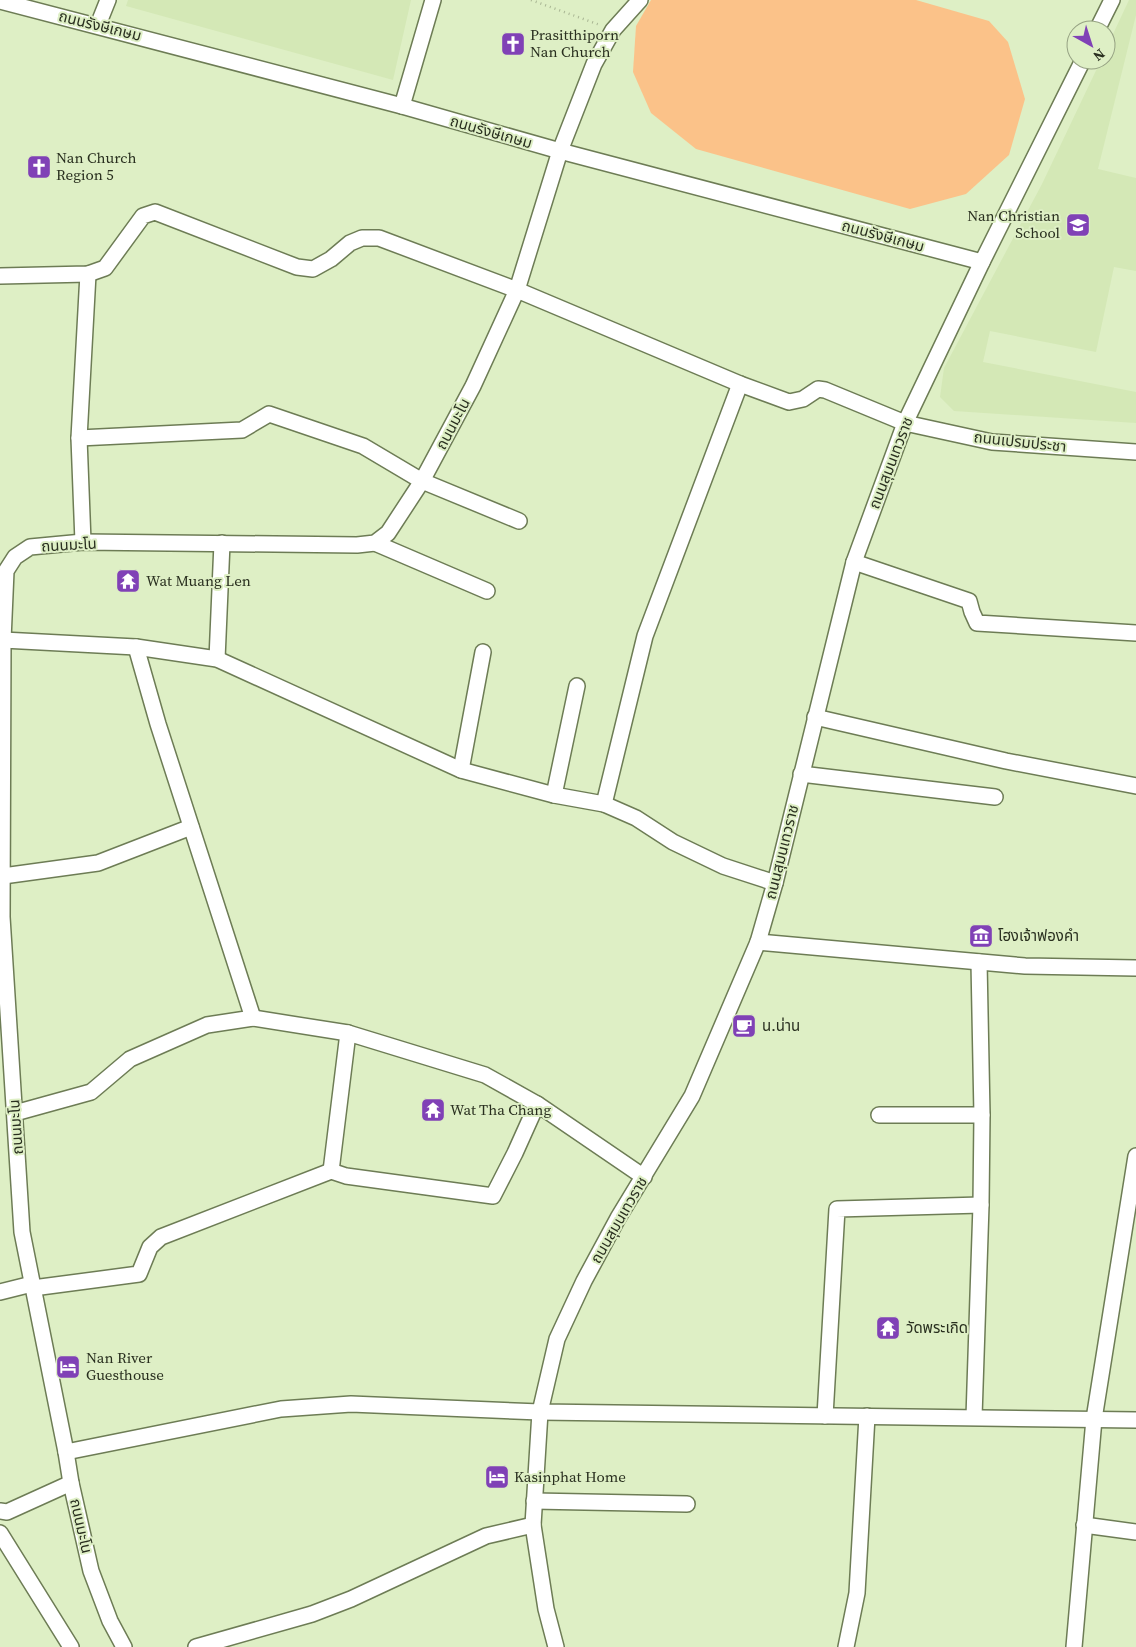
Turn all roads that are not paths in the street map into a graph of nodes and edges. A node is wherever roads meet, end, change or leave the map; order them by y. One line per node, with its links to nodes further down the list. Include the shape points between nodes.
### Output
1 (108, 0): 7 (street)
2 (433, 0): 9 (street)
3 (640, 0): 10 (street, ถนนมะโน, via 614,30 594,64)
4 (1112, 0): 6 (street)
5 (0, 1): 7 (street, ถนนรังษีเกษม)
6 (1102, 20)
7 (98, 26): 9 (street, ถนนรังษีเกษม)
8 (1078, 70): 11 (street, ถนนสุมนเทวราช)
9 (402, 106): 10 (street, ถนนรังษีเกษม)
10 (560, 151): 11 (street, ถนนรังษีเกษม); 14 (street, ถนนมะโน)
11 (982, 262): 16 (street, ถนนสุมนเทวราช)
12 (88, 274): 13 (street); 14 (street, ถนนเปรมประชา, via 105,268 143,216 155,212 297,267 313,270 350,243 362,238 379,238); 17 (street)
13 (0, 276)
14 (517, 290): 15 (street, ถนนเปรมประชา); 19 (street, ถนนมะโน, via 473,386)
15 (740, 384): 16 (street, ถนนเปรมประชา, via 789,402 818,389 825,390); 38 (street, via 645,636)
16 (905, 423): 18 (street, ถนนเปรมประชา, via 992,442); 24 (street, ถนนสุมนเทวราช)
17 (79, 438): 19 (street, via 242,430 269,414 363,446); 21 (street)
18 (1136, 452)
19 (422, 481): 20 (street); 22 (street, ถนนมะโน, via 388,533)
20 (519, 521)
21 (83, 542): 23 (street, ถนนมะโน); 27 (street, ถนนมะโน, via 30,547 15,557 6,571)
22 (375, 542): 23 (street, ถนนมะโน, via 357,545); 25 (street)
23 (222, 543): 30 (street)
24 (854, 562): 26 (street, via 969,601 977,623); 32 (street, ถนนสุมนเทวราช)
25 (487, 591)
26 (1136, 633)
27 (3, 640): 28 (street); 40 (street, ถนนมะโน)
28 (136, 647): 30 (street); 39 (street)
29 (482, 652): 33 (street)
30 (217, 659): 33 (street)
31 (577, 686): 36 (street)
32 (815, 717): 34 (street, ถนนสุมนเทวราช); 35 (street, via 1006,761)
33 (461, 770): 36 (street)
34 (800, 774): 37 (street); 41 (street, ถนนสุมนเทวราช)
35 (1136, 786)
36 (554, 795): 38 (street)
37 (995, 797)
38 (604, 804): 41 (street, via 723,866)
39 (191, 827): 40 (street, via 98,863); 46 (street)
40 (3, 876): 42 (street, ถนนมะโน)
41 (775, 883): 43 (street, ถนนสุมนเทวราช)
42 (1, 917): 49 (street, ถนนมะโน)
43 (758, 942): 44 (street); 54 (street, ถนนสุมนเทวราช, via 692,1096)
44 (978, 962): 45 (street); 51 (street)
45 (1136, 968)
46 (253, 1018): 47 (street); 49 (street, via 207,1025 130,1059 92,1092)
47 (348, 1032): 48 (street, via 485,1075); 53 (street)
48 (537, 1104): 53 (street, via 493,1196 346,1176); 54 (street)
49 (15, 1113): 56 (street, ถนนมะโน, via 22,1232)
50 (879, 1114): 51 (street)
51 (982, 1115): 55 (street)
52 (1136, 1156): 62 (street)
53 (331, 1171): 56 (street, via 162,1237 150,1246 139,1274)
54 (644, 1176): 58 (street, ถนนสุมนเทวราช, via 584,1281 558,1339)
55 (981, 1205): 59 (street, via 837,1209); 61 (street)
56 (33, 1286): 57 (street); 64 (street, ถนนมะโน)
57 (0, 1292)
58 (540, 1412): 59 (street); 64 (street, via 351,1404 280,1409); 66 (street, ถนนสุมนเทวราช)
59 (825, 1416): 60 (street)
60 (867, 1416): 61 (street); 78 (street, via 857,1593)
61 (974, 1417): 62 (street)
62 (1094, 1419): 63 (street); 70 (street)
63 (1136, 1420)
64 (66, 1452): 65 (street, ถนนมะโน)
65 (70, 1482): 68 (street, via 7,1512); 75 (street, ถนนมะโน, via 91,1571)
66 (534, 1501): 67 (street); 69 (street, ถนนสุมนเทวราช)
67 (687, 1504)
68 (0, 1511)
69 (533, 1525): 73 (street, via 486,1536 351,1599); 77 (street, ถนนสุมนเทวราช, via 546,1609)
70 (1084, 1525): 71 (street); 79 (street)
71 (1136, 1532)
72 (0, 1533): 74 (street)
73 (239, 1641): 76 (street)
74 (70, 1647)
75 (124, 1647)
76 (196, 1647)
77 (556, 1647)
78 (846, 1647)
79 (1074, 1647)

